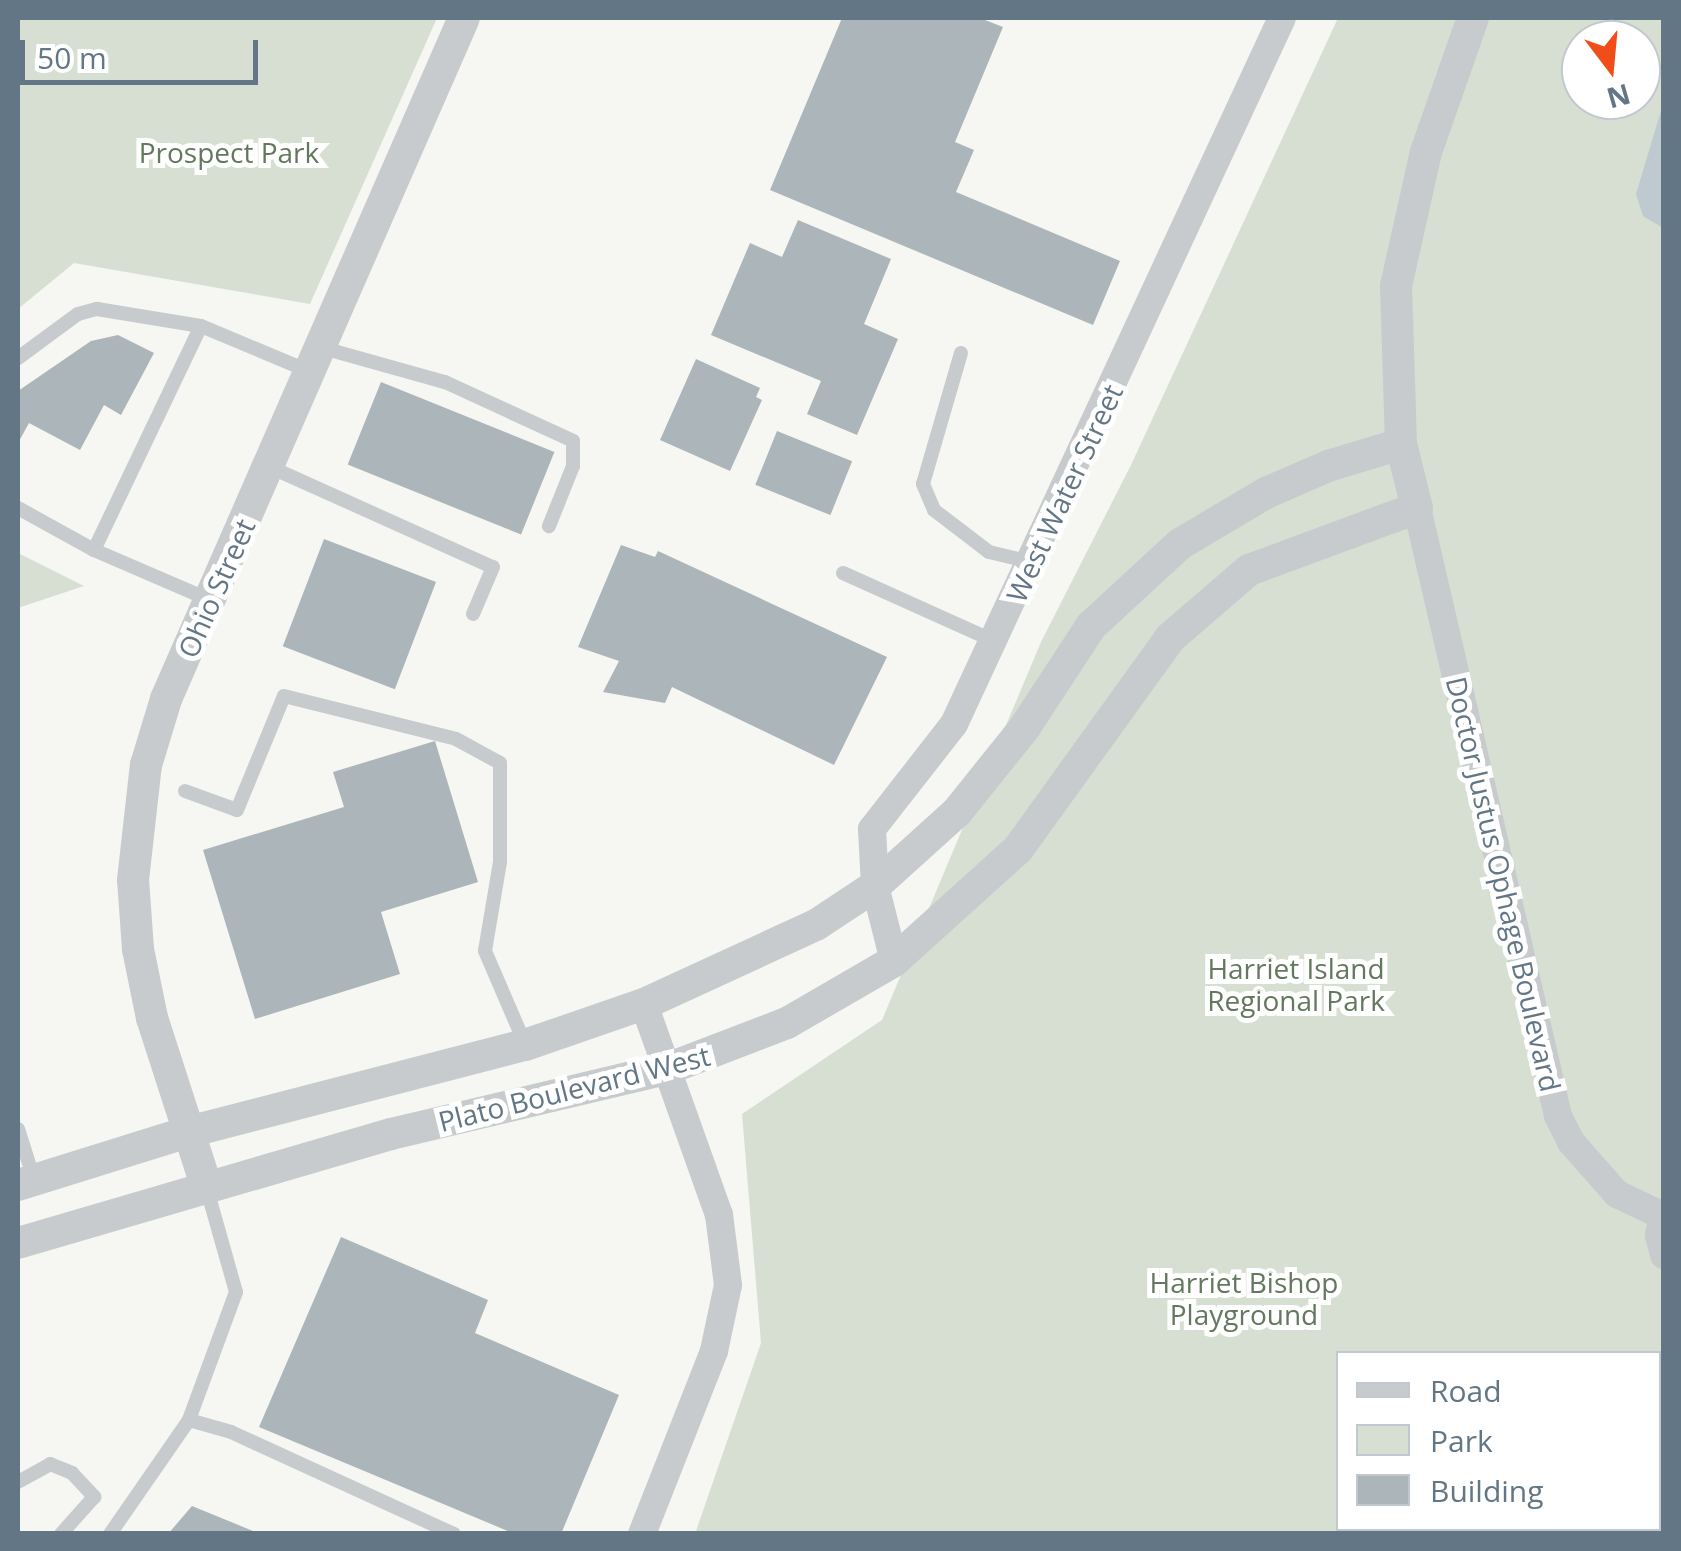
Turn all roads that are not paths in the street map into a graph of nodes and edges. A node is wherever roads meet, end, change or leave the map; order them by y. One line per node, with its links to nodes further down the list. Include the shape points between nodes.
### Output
1 (464, 18): 7 (street, Ohio Street)
2 (1282, 18): 14 (street, West Water Street)
3 (1474, 18): 8 (street, via 1426,152 1396,286)
4 (201, 326): 6 (lane, via 97,310 78,314); 7 (lane); 13 (lane)
5 (961, 353): 14 (lane, via 922,484 934,510 989,552)
6 (18, 358)
7 (317, 360): 9 (street, Ohio Street); 12 (lane, via 445,382 573,442 573,466)
8 (1401, 444): 11 (street); 20 (street, Plato Boulevard West, via 1266,493 1180,544 1091,626 1025,727 957,812)
9 (270, 467): 16 (street, Ohio Street); 17 (lane, via 493,566)
10 (18, 508): 13 (lane)
11 (1417, 508): 21 (street, Plato Boulevard West, via 1249,570 1170,638 1018,849); 29 (street, Doctor Justus Ophage Boulevard, via 1558,1116 1570,1142 1617,1194)
12 (549, 526)
13 (94, 550): 16 (lane)
14 (1032, 562): 18 (street, West Water Street)
15 (843, 574): 18 (lane)
16 (211, 600): 26 (street, Ohio Street, via 166,699 146,766 133,880 152,1018)
17 (473, 614)
18 (994, 642): 20 (street, West Water Street, via 954,724 872,829)
19 (185, 791): 23 (lane, via 237,810 284,696 456,739 500,762 500,862 485,950)
20 (876, 886): 21 (street, West Water Street); 22 (street, Plato Boulevard West, via 761,954)
21 (894, 961): 24 (street, Plato Boulevard West, via 787,1024)
22 (644, 1004): 23 (street, Plato Boulevard West); 24 (street)
23 (526, 1045): 26 (street, Plato Boulevard West)
24 (667, 1069): 28 (street, Plato Boulevard West); 37 (street, via 719,1215 728,1285 714,1351)
25 (18, 1129): 27 (lane)
26 (188, 1132): 27 (street, Plato Boulevard West); 28 (street, Ohio Street)
27 (26, 1182)
28 (206, 1185): 30 (street, Plato Boulevard West); 32 (lane, via 236,1292)
29 (1662, 1214): 31 (street, Doctor Justus Ophage Boulevard)
30 (18, 1243)
31 (1664, 1255)
32 (189, 1420): 35 (lane); 36 (lane, via 231,1432)
33 (18, 1482): 34 (lane, via 50,1464 72,1473 94,1497)
34 (61, 1534)
35 (110, 1534)
36 (454, 1534)
37 (642, 1534)

